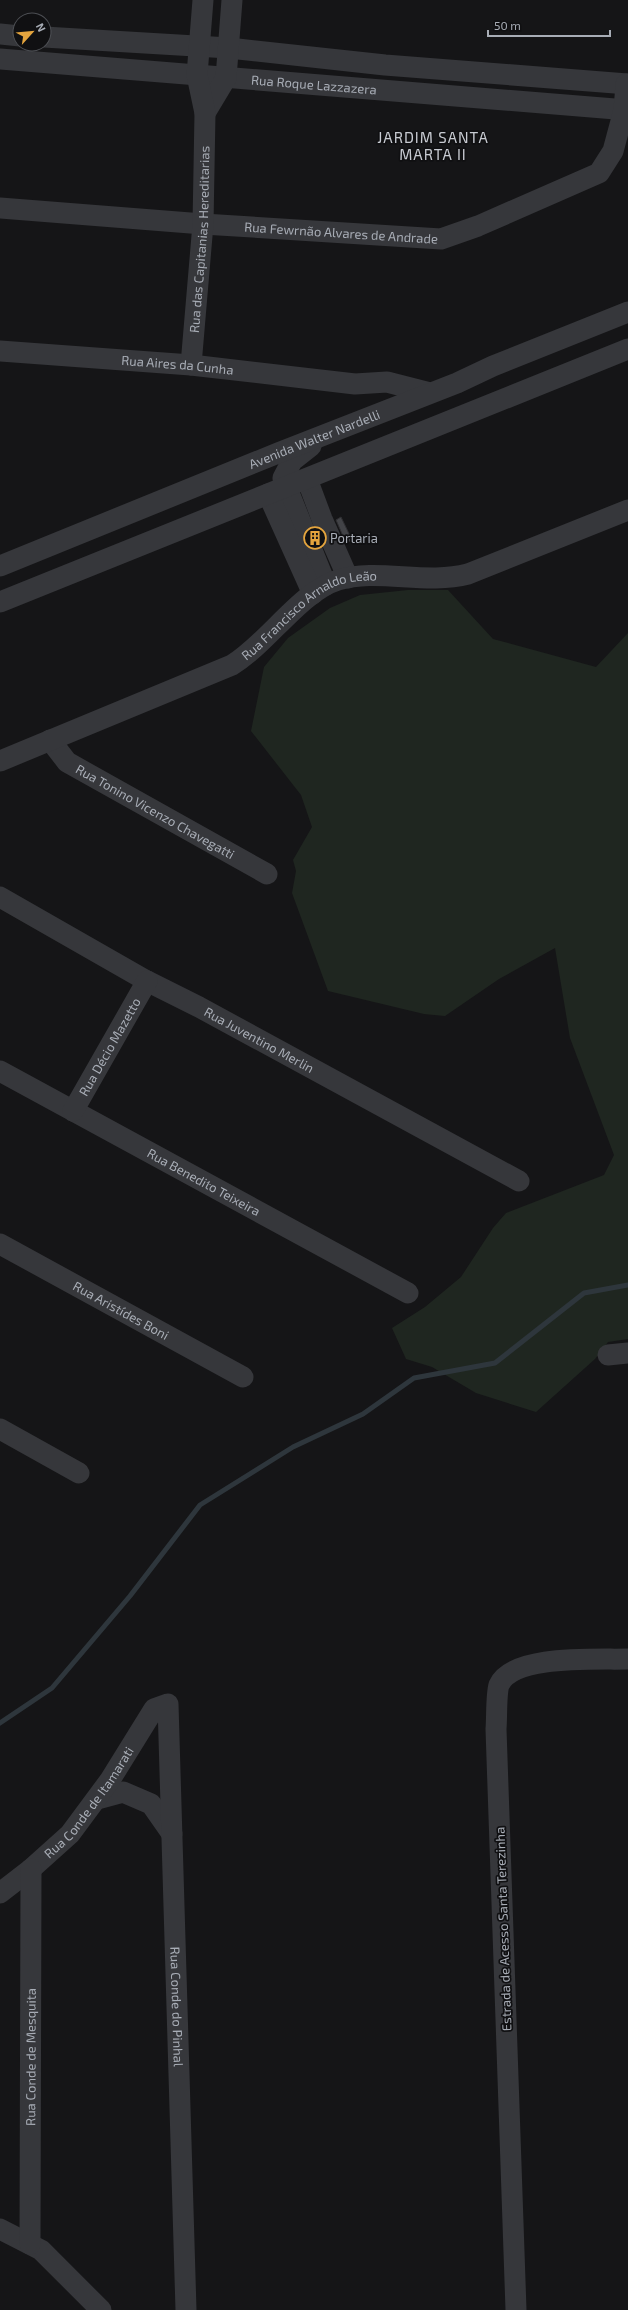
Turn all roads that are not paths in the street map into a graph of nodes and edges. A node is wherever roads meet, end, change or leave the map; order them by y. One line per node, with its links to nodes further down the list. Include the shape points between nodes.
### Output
1 (203, 0): 6 (street, Rua das Capitanias Hereditarias)
2 (232, 0): 7 (street, Rua das Capitanias Hereditarias)
3 (0, 34): 4 (street)
4 (12, 35)
5 (52, 38): 6 (street, Rua Roque Lazzazera)
6 (198, 47): 7 (street, Rua Roque Lazzazera); 9 (street, Rua das Capitanias Hereditarias)
7 (229, 48): 10 (street, Rua das Capitanias Hereditarias); 11 (street, Rua Roque Lazzazera, via 386,65)
8 (0, 59): 9 (street, Rua Roque Lazzazera)
9 (196, 75): 10 (street, Rua Roque Lazzazera); 13 (street, Rua das Capitanias Hereditarias)
10 (226, 78): 12 (street, Rua Roque Lazzazera); 13 (street, Rua das Capitanias Hereditarias)
11 (627, 84): 12 (street, Rua Fewrnão Alvares de Andrade)
12 (626, 110): 15 (street, Rua Fewrnão Alvares de Andrade, via 613,151 599,172 478,226 441,239)
13 (205, 113): 15 (street, Rua das Capitanias Hereditarias)
14 (0, 208): 15 (street, Rua Fewrnão Alvares de Andrade)
15 (203, 224): 19 (street, Rua das Capitanias Hereditarias)
16 (628, 312): 21 (street, Avenida Walter Nardelli)
17 (628, 349): 24 (street)
18 (0, 351): 19 (street, Rua Aires da Cunha)
19 (191, 365): 20 (street, Rua Aires da Cunha)
20 (355, 384): 21 (street, Rua Aires da Cunha, via 387,382); 22 (street, via 370,400)
21 (430, 393): 22 (street, Avenida Walter Nardelli)
22 (376, 414): 23 (street, Avenida Walter Nardelli)
23 (332, 432): 24 (street, via 292,461 282,478); 26 (street, Avenida Walter Nardelli)
24 (287, 487): 27 (street); 27 (street, via 322,519); 28 (street)
25 (628, 510): 27 (street, Rua Francisco Arnaldo Leão, via 457,577)
26 (0, 566)
27 (329, 585): 29 (street, Rua Francisco Arnaldo Leão, via 256,648 232,665)
28 (0, 602)
29 (50, 740): 30 (street, Rua Francisco Arnaldo Leão); 31 (street, Rua Tonino Vicenzo Chavegatti, via 67,762)
30 (0, 761)
31 (267, 874)
32 (0, 897): 33 (street, Rua Juventino Merlin)
33 (147, 981): 35 (street, Rua Décio Mazetto); 36 (street, Rua Juventino Merlin)
34 (0, 1071): 35 (street, Rua Benedito Teixeira)
35 (73, 1112): 38 (street, Rua Benedito Teixeira)
36 (519, 1181)
37 (0, 1244): 41 (street, Rua Aristídes Boni)
38 (408, 1293)
39 (628, 1353): 40 (street)
40 (608, 1355)
41 (242, 1377)
42 (0, 1429): 43 (street)
43 (80, 1473)
44 (628, 1659): 54 (street, Estrada de Acesso Santa Terezinha, via 530,1664 510,1673 499,1686 496,1729)
45 (168, 1704): 46 (street, Rua Conde de Itamarati, via 154,1709); 47 (street, Rua Conde do Pinhal)
46 (97, 1799): 47 (street, via 123,1792 151,1804); 48 (street, Rua Conde de Itamarati, via 70,1834)
47 (172, 1834): 53 (street, Rua Conde do Pinhal)
48 (31, 1869): 49 (street, Rua Conde de Itamarati); 51 (street, Rua Conde de Mesquita)
49 (0, 1893)
50 (0, 2229): 51 (street)
51 (30, 2244): 52 (street, via 41,2250)
52 (101, 2310)
53 (186, 2310)
54 (516, 2310)

